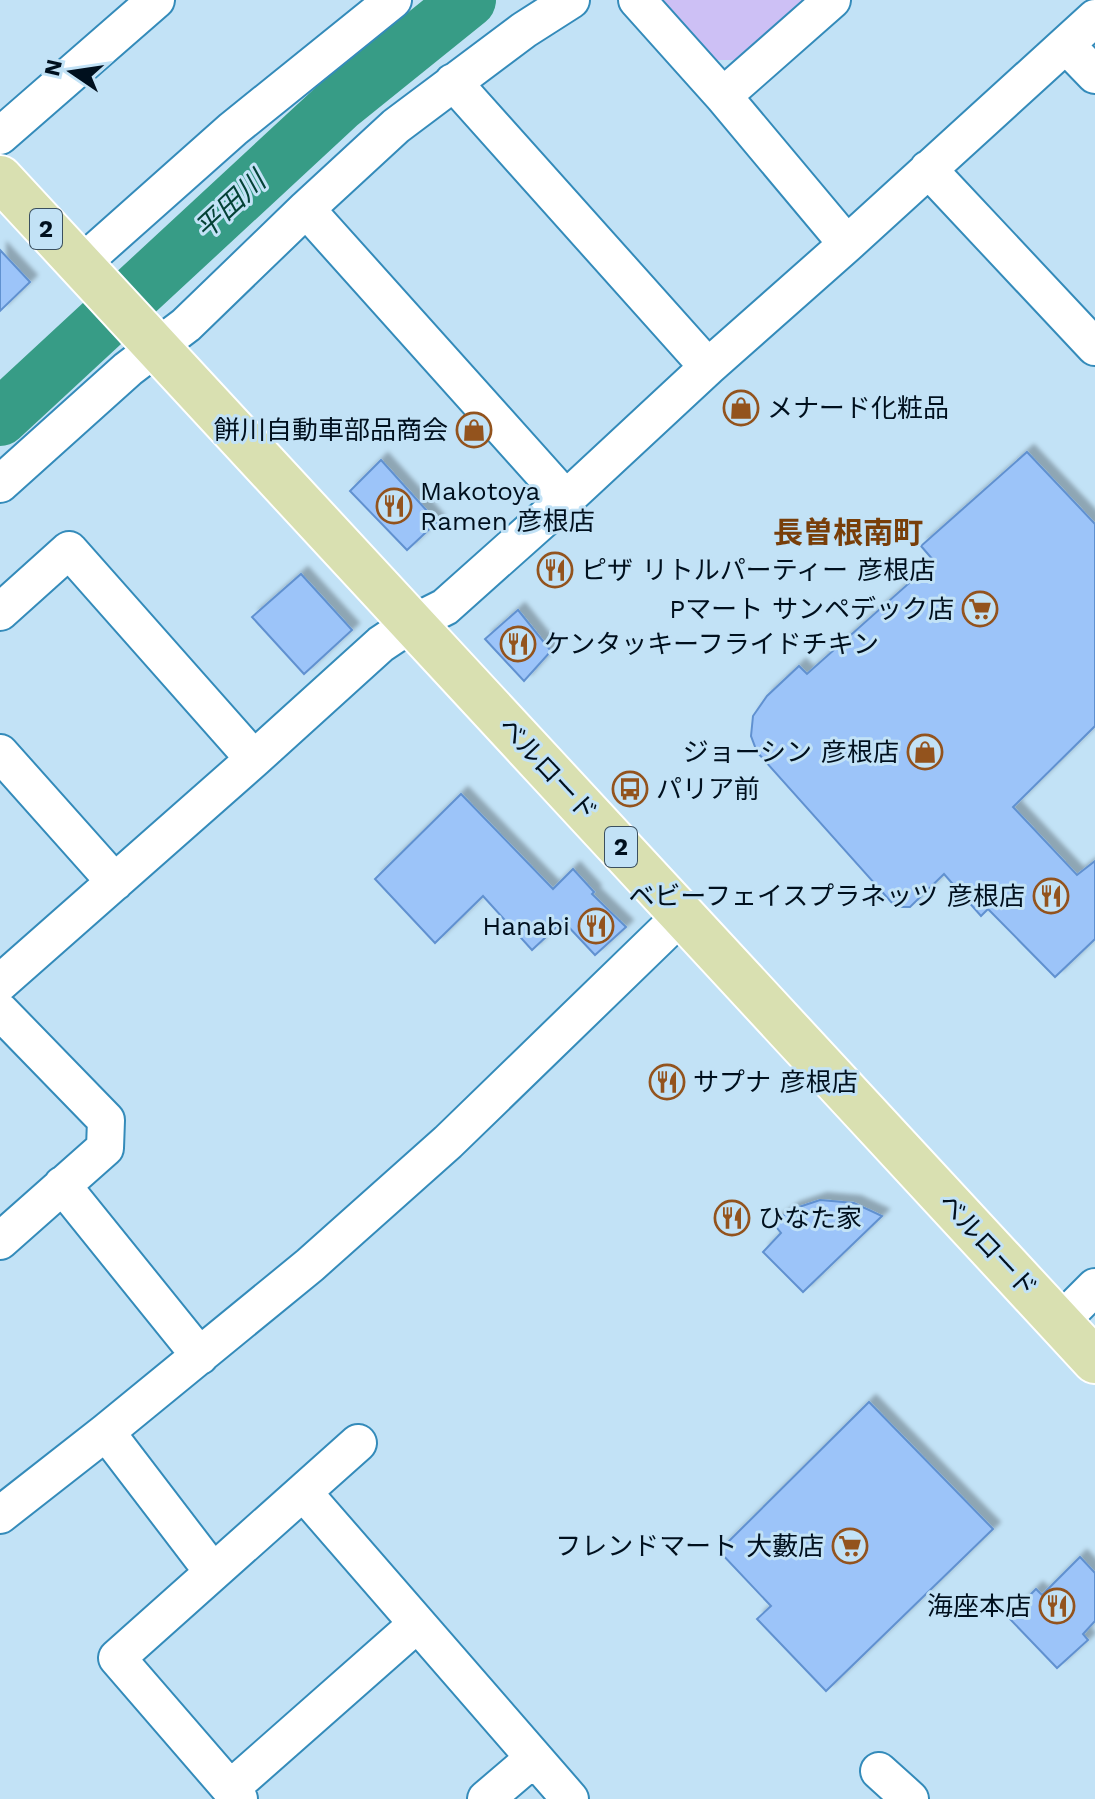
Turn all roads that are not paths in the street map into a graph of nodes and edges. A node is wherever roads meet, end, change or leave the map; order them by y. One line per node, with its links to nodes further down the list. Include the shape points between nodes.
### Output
1 (156, 0): 11 (street)
2 (393, 0): 16 (street, via 233,129)
3 (571, 0): 9 (street)
4 (637, 0): 10 (street)
5 (832, 0): 10 (street)
6 (1095, 18): 7 (street)
7 (1066, 45): 8 (street); 12 (street)
8 (1095, 75)
9 (453, 82): 14 (street); 19 (street)
10 (723, 96): 15 (street)
11 (0, 136)
12 (928, 169): 15 (street); 18 (street)
13 (0, 178): 16 (main road, ベルロード / 2)
14 (306, 209): 17 (street, via 186,325); 21 (street)
15 (847, 244): 19 (street)
16 (86, 272): 17 (main road, ベルロード / 2)
17 (151, 342): 20 (street); 23 (main road, ベルロード / 2)
18 (1095, 347)
19 (708, 367): 21 (street)
20 (0, 484)
21 (566, 499): 23 (street, via 445,607)
22 (0, 612): 25 (street, via 69,550)
23 (411, 624): 25 (street, via 381,644); 27 (main road, ベルロード / 2)
24 (0, 753): 26 (street)
25 (254, 759): 26 (street)
26 (115, 882): 28 (street)
27 (683, 914): 33 (main road, ベルロード / 2); 34 (street, via 448,1142)
28 (0, 983)
29 (0, 1011): 30 (street, via 106,1120 105,1148)
30 (62, 1185): 31 (street); 34 (street)
31 (0, 1241)
32 (1095, 1287): 33 (street)
33 (1060, 1322): 35 (main road, ベルロード / 2)
34 (200, 1356): 36 (street)
35 (1095, 1361)
36 (106, 1432): 39 (street); 40 (street)
37 (358, 1443): 38 (street)
38 (303, 1492): 40 (street); 41 (street)
39 (0, 1515)
40 (213, 1572): 43 (street, via 117,1658)
41 (417, 1624): 42 (street); 43 (street)
42 (534, 1758): 44 (street); 45 (street)
43 (234, 1794)
44 (486, 1799)
45 (570, 1799)

